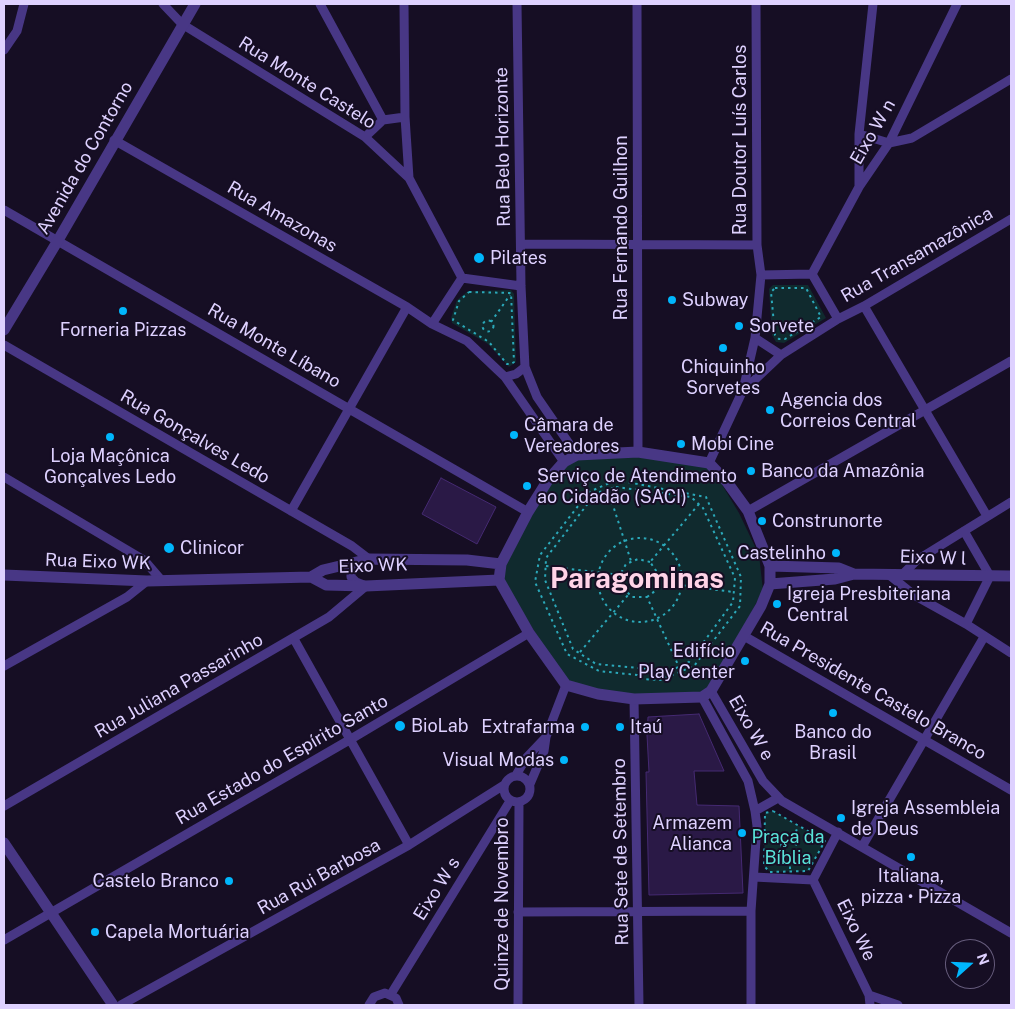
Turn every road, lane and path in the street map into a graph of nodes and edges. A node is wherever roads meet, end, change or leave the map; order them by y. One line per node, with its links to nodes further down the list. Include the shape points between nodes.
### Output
1 (24, 4): 12 (street, via 17,31)
2 (163, 4): 11 (street, Rua Monte Castelo)
3 (195, 4): 11 (street, Avenida do Contorno)
4 (320, 4): 15 (street)
5 (404, 4): 14 (street)
6 (517, 4): 25 (street, Rua Belo Horizonte)
7 (637, 4): 26 (street, Rua Fernando Guilhon)
8 (756, 4): 27 (street, Rua Doutor Luís Carlos)
9 (872, 4): 16 (street)
10 (957, 4): 19 (street, Eixo W n)
11 (182, 24): 17 (street, Rua Monte Castelo); 18 (street, Avenida do Contorno)
12 (4, 50)
13 (1011, 79): 19 (street, via 912,138)
14 (405, 117): 15 (street); 20 (street)
15 (383, 120): 17 (street)
16 (859, 134): 19 (street); 21 (street)
17 (365, 137): 20 (street, Rua Monte Castelo)
18 (114, 140): 24 (street, Avenida do Contorno); 35 (street, Rua Amazonas)
19 (889, 142): 21 (street, Eixo W n)
20 (409, 178): 30 (street)
21 (859, 186): 28 (street, Eixo W n)
22 (4, 210): 24 (street, Rua Monte Líbano)
23 (1011, 219): 34 (street, Rua Transamazônica)
24 (58, 242): 39 (street, Avenida do Contorno); 49 (street, Rua Monte Líbano)
25 (521, 244): 26 (street); 31 (street, Rua Belo Horizonte)
26 (637, 245): 27 (street); 51 (street, Rua Fernando Guilhon)
27 (757, 246): 29 (street, Rua Doutor Luís Carlos)
28 (812, 274): 29 (street); 36 (street)
29 (761, 275): 42 (street, Rua Doutor Luís Carlos)
30 (462, 278): 31 (street); 38 (street)
31 (520, 286): 46 (street, Rua Belo Horizonte)
32 (806, 288): 32 (path, via 772,289 775,335 779,340 821,317)
33 (511, 293): 37 (path); 41 (path, via 469,292 459,301 453,320); 41 (path, via 514,362 508,364 489,342)
34 (864, 306): 36 (street, Rua Transamazônica); 50 (street)
35 (407, 307): 38 (street, Rua Amazonas); 49 (street)
36 (838, 319): 44 (street, Rua Transamazônica)
37 (491, 322): 40 (path, via 492,330); 40 (path, via 483,324)
38 (432, 324): 47 (street, Rua Amazonas, via 467,341)
39 (4, 330)
40 (484, 331): 41 (path)
41 (480, 337)
42 (755, 338): 44 (street); 48 (street, Rua Doutor Luís Carlos)
43 (4, 346): 60 (street, Rua Gonçalves Ledo)
44 (782, 355): 48 (street, Rua Transamazônica)
45 (1011, 361): 50 (street)
46 (524, 367): 47 (street); 52 (street, Rua Belo Horizonte, via 537,397)
47 (505, 377): 53 (street, Rua Amazonas)
48 (743, 390): 54 (street)
49 (348, 407): 60 (street); 62 (street, Rua Monte Líbano)
50 (926, 411): 61 (street); 63 (street)
51 (638, 452): 52 (street); 54 (street)
52 (577, 455): 53 (street)
53 (564, 462): 62 (street)
54 (709, 463): 61 (street)
55 (4, 477): 84 (street, via 144,560)
56 (616, 480): 56 (path, via 706,497 741,577 740,606 694,666 660,680 599,671 566,654 535,582 540,555 588,492)
57 (608, 490): 59 (path, via 616,487 690,497); 65 (path); 71 (path, via 596,493 546,558)
58 (1011, 502): 63 (street)
59 (699, 504): 66 (path); 89 (path, via 735,578)
60 (291, 511): 67 (street, Rua Gonçalves Ledo)
61 (748, 511): 72 (street)
62 (528, 512): 70 (street)
63 (987, 516): 64 (street)
64 (964, 531): 78 (street, via 917,560); 79 (street)
65 (624, 540): 66 (path, via 648,538); 68 (path); 73 (path, via 605,555)
66 (664, 545): 69 (path); 88 (path, via 677,559)
67 (369, 559): 70 (street, via 467,560); 81 (street, Eixo WK, via 323,570); 87 (street, via 351,572 356,582)
68 (631, 561): 69 (path); 77 (path)
69 (650, 562): 85 (path, via 657,572)
70 (501, 564): 82 (street)
71 (546, 566): 73 (path); 99 (path, via 545,580 573,649)
72 (770, 566): 74 (street, Eixo W l, via 833,567); 86 (street)
73 (598, 572): 77 (path); 92 (path, via 601,597)
74 (854, 574): 75 (street, Eixo W l); 86 (street, Eixo W l, via 835,579)
75 (888, 574): 78 (street, Eixo W l); 94 (street, via 914,595)
76 (4, 575): 83 (street, Rua Eixo WK)
77 (620, 575): 90 (path, via 621,586)
78 (902, 575): 79 (street, Eixo W l)
79 (990, 576): 80 (street, Eixo W l); 94 (street)
80 (1011, 576)
81 (311, 577): 84 (street, Rua Eixo WK); 87 (street, Eixo WK, via 326,585)
82 (499, 580): 87 (street, Eixo WK); 95 (street)
83 (146, 581): 84 (street, Rua Eixo WK); 101 (street, via 127,597)
84 (162, 581)
85 (658, 582): 88 (path); 91 (path, via 655,590)
86 (770, 584): 96 (street)
87 (366, 586): 98 (street, Rua Juliana Passarinho, via 329,617)
88 (682, 586): 89 (path); 93 (path, via 674,606)
89 (734, 592): 102 (path, via 727,610 689,662)
90 (628, 595): 91 (path); 92 (path)
91 (646, 597): 93 (path)
92 (613, 613): 93 (path, via 640,623); 99 (path)
93 (657, 620): 102 (path)
94 (966, 624): 97 (street)
95 (529, 633): 103 (street); 107 (street, Rua Estado do Espírito Santo)
96 (744, 636): 104 (street); 108 (street, Rua Presidente Castelo Branco)
97 (984, 637): 100 (street); 108 (street)
98 (294, 639): 107 (street); 115 (street, Rua Juliana Passarinho)
99 (579, 653): 102 (path, via 596,664 670,671)
100 (1011, 653)
101 (4, 666)
102 (679, 667)
103 (566, 685): 105 (street); 106 (street, Eixo W s)
104 (707, 694): 105 (street); 113 (street, Eixo W e, via 763,781); 116 (street, Eixo W e, via 748,781)
105 (634, 699): 129 (street, Rua Sete de Setembro)
106 (546, 737): 109 (street, Eixo W s, via 526,757); 110 (street, Eixo W s, via 544,751)
107 (351, 739): 123 (street); 131 (street, Rua Estado do Espírito Santo)
108 (925, 740): 112 (street, Rua Presidente Castelo Branco); 124 (street)
109 (516, 775): 110 (street, via 524,777); 111 (street, Eixo W s, via 508,778)
110 (530, 784): 114 (street, Eixo W s, via 526,799)
111 (504, 785): 114 (street, via 504,791); 123 (street, Rua Rui Barbosa)
112 (1011, 790)
113 (778, 798): 116 (street); 118 (street, Eixo W e)
114 (515, 802): 132 (street, Quinze de Novembro); 135 (street, Eixo W s)
115 (4, 806)
116 (755, 811): 127 (street, Eixo W e)
117 (798, 826): 119 (path, via 773,811 765,813); 120 (path); 126 (path, via 825,841 808,871)
118 (838, 832): 124 (street, Eixo W e); 128 (street)
119 (765, 835): 122 (path); 126 (path, via 764,866 770,872)
120 (793, 840): 122 (path); 125 (path, via 795,851)
121 (4, 843): 131 (street)
122 (781, 844): 125 (path, via 783,852)
123 (409, 845): 138 (street, Rua Rui Barbosa)
124 (863, 845): 133 (street, Eixo W e)
125 (790, 855): 126 (path)
126 (790, 872)
127 (754, 877): 128 (street); 130 (street, Eixo W e)
128 (813, 880): 136 (street, Eixo We)
129 (639, 911): 130 (street); 132 (street); 142 (street, Rua Sete de Setembro)
130 (751, 911): 143 (street, Eixo W e)
131 (51, 912): 134 (street, Rua Estado do Espírito Santo); 137 (street)
132 (518, 912): 141 (street, Quinze de Novembro)
133 (1011, 932)
134 (4, 940)
135 (391, 994): 139 (street, via 379,994); 140 (street)
136 (870, 995): 144 (street); 145 (street)
137 (113, 1005)
138 (121, 1005)
139 (369, 1005)
140 (399, 1005)
141 (518, 1005)
142 (639, 1005)
143 (751, 1005)
144 (870, 1005)
145 (898, 1005)

